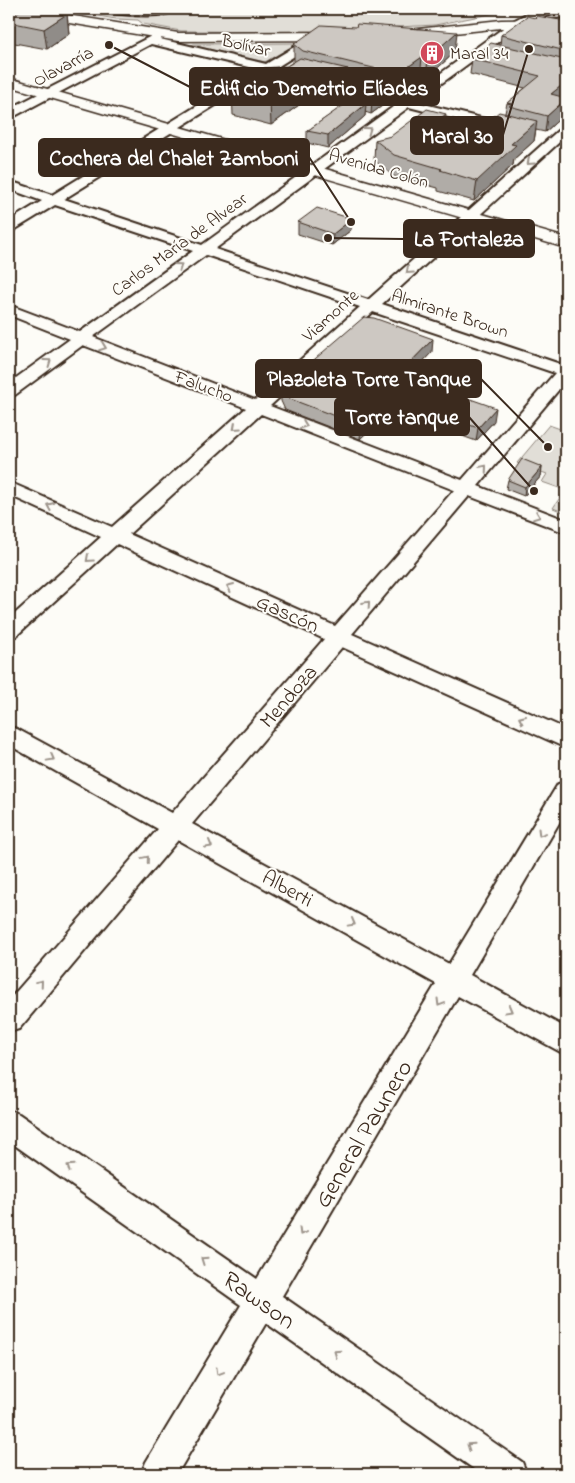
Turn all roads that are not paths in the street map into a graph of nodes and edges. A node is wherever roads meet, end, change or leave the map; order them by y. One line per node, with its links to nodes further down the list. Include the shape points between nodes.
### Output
1 (9, 9): 6 (main road)
2 (105, 9): 3 (street, via 144,13)
3 (172, 9)
4 (537, 9): 10 (street)
5 (563, 9): 8 (street, Carlos María de Alvear, via 530,16)
6 (32, 11): 7 (street); 13 (main road)
7 (9, 20)
8 (517, 23): 9 (main road); 10 (main road); 16 (street, Carlos María de Alvear)
9 (566, 23)
10 (472, 27): 11 (main road)
11 (398, 35): 15 (street)
12 (356, 36): 14 (main road)
13 (155, 37): 14 (main road); 18 (street, Bolívar); 21 (street, Olavarría)
14 (318, 37): 18 (street)
15 (439, 43)
16 (471, 50): 17 (street); 23 (street, Carlos María de Alvear)
17 (495, 56)
18 (268, 68): 19 (street, Bolívar); 25 (street)
19 (305, 77)
20 (9, 82): 21 (main road, Avenida Colón)
21 (48, 93): 24 (street, Olavarría); 25 (main road, Avenida Colón)
22 (387, 98): 23 (street)
23 (406, 103): 26 (street, via 531,135); 27 (street, Carlos María de Alvear, one-way to 23)
24 (9, 114)
25 (170, 128): 27 (main road, Avenida Colón); 29 (street)
26 (562, 138): 30 (street, Viamonte, one-way to 30)
27 (313, 170): 30 (main road, Avenida Colón); 33 (street, Carlos María de Alvear)
28 (9, 185): 29 (street, Almirante Brown)
29 (53, 200): 31 (street); 33 (street, Almirante Brown)
30 (471, 215): 32 (main road, Avenida Colón); 34 (street, Viamonte, one-way to 34)
31 (9, 227)
32 (566, 243)
33 (201, 250): 34 (street, Almirante Brown); 36 (street, Carlos María de Alvear, one-way to 33)
34 (370, 306): 37 (street, Almirante Brown); 39 (street, Viamonte)
35 (9, 310): 36 (street, Falucho)
36 (81, 338): 38 (street, Carlos María de Alvear, one-way to 36); 39 (street, Falucho, one-way to 39)
37 (566, 371): 41 (street, Mendoza, one-way to 37)
38 (9, 391)
39 (258, 407): 41 (street, Falucho, one-way to 41); 43 (street, Viamonte, one-way to 43)
40 (9, 488): 43 (street, Gascón, one-way to 40)
41 (466, 488): 42 (street, Falucho, one-way to 42); 45 (street, Mendoza, one-way to 41)
42 (566, 527)
43 (115, 536): 44 (street, Viamonte, one-way to 44); 45 (street, Gascón, one-way to 43)
44 (9, 631)
45 (340, 636): 47 (street, Gascón, one-way to 45); 49 (street, Mendoza)
46 (9, 735): 49 (street, Alberti, one-way to 49)
47 (566, 739)
48 (566, 791): 50 (street, General Paunero, one-way to 50)
49 (174, 826): 50 (street, Alberti, one-way to 50); 51 (street, Mendoza, one-way to 49)
50 (454, 978): 52 (street, Alberti, one-way to 52); 54 (street, General Paunero, one-way to 54)
51 (9, 1020)
52 (566, 1042)
53 (9, 1124): 54 (street, Rawson, one-way to 53)
54 (262, 1300): 55 (street, General Paunero, one-way to 55); 56 (street, Rawson, one-way to 54)
55 (158, 1474)
56 (510, 1474)

